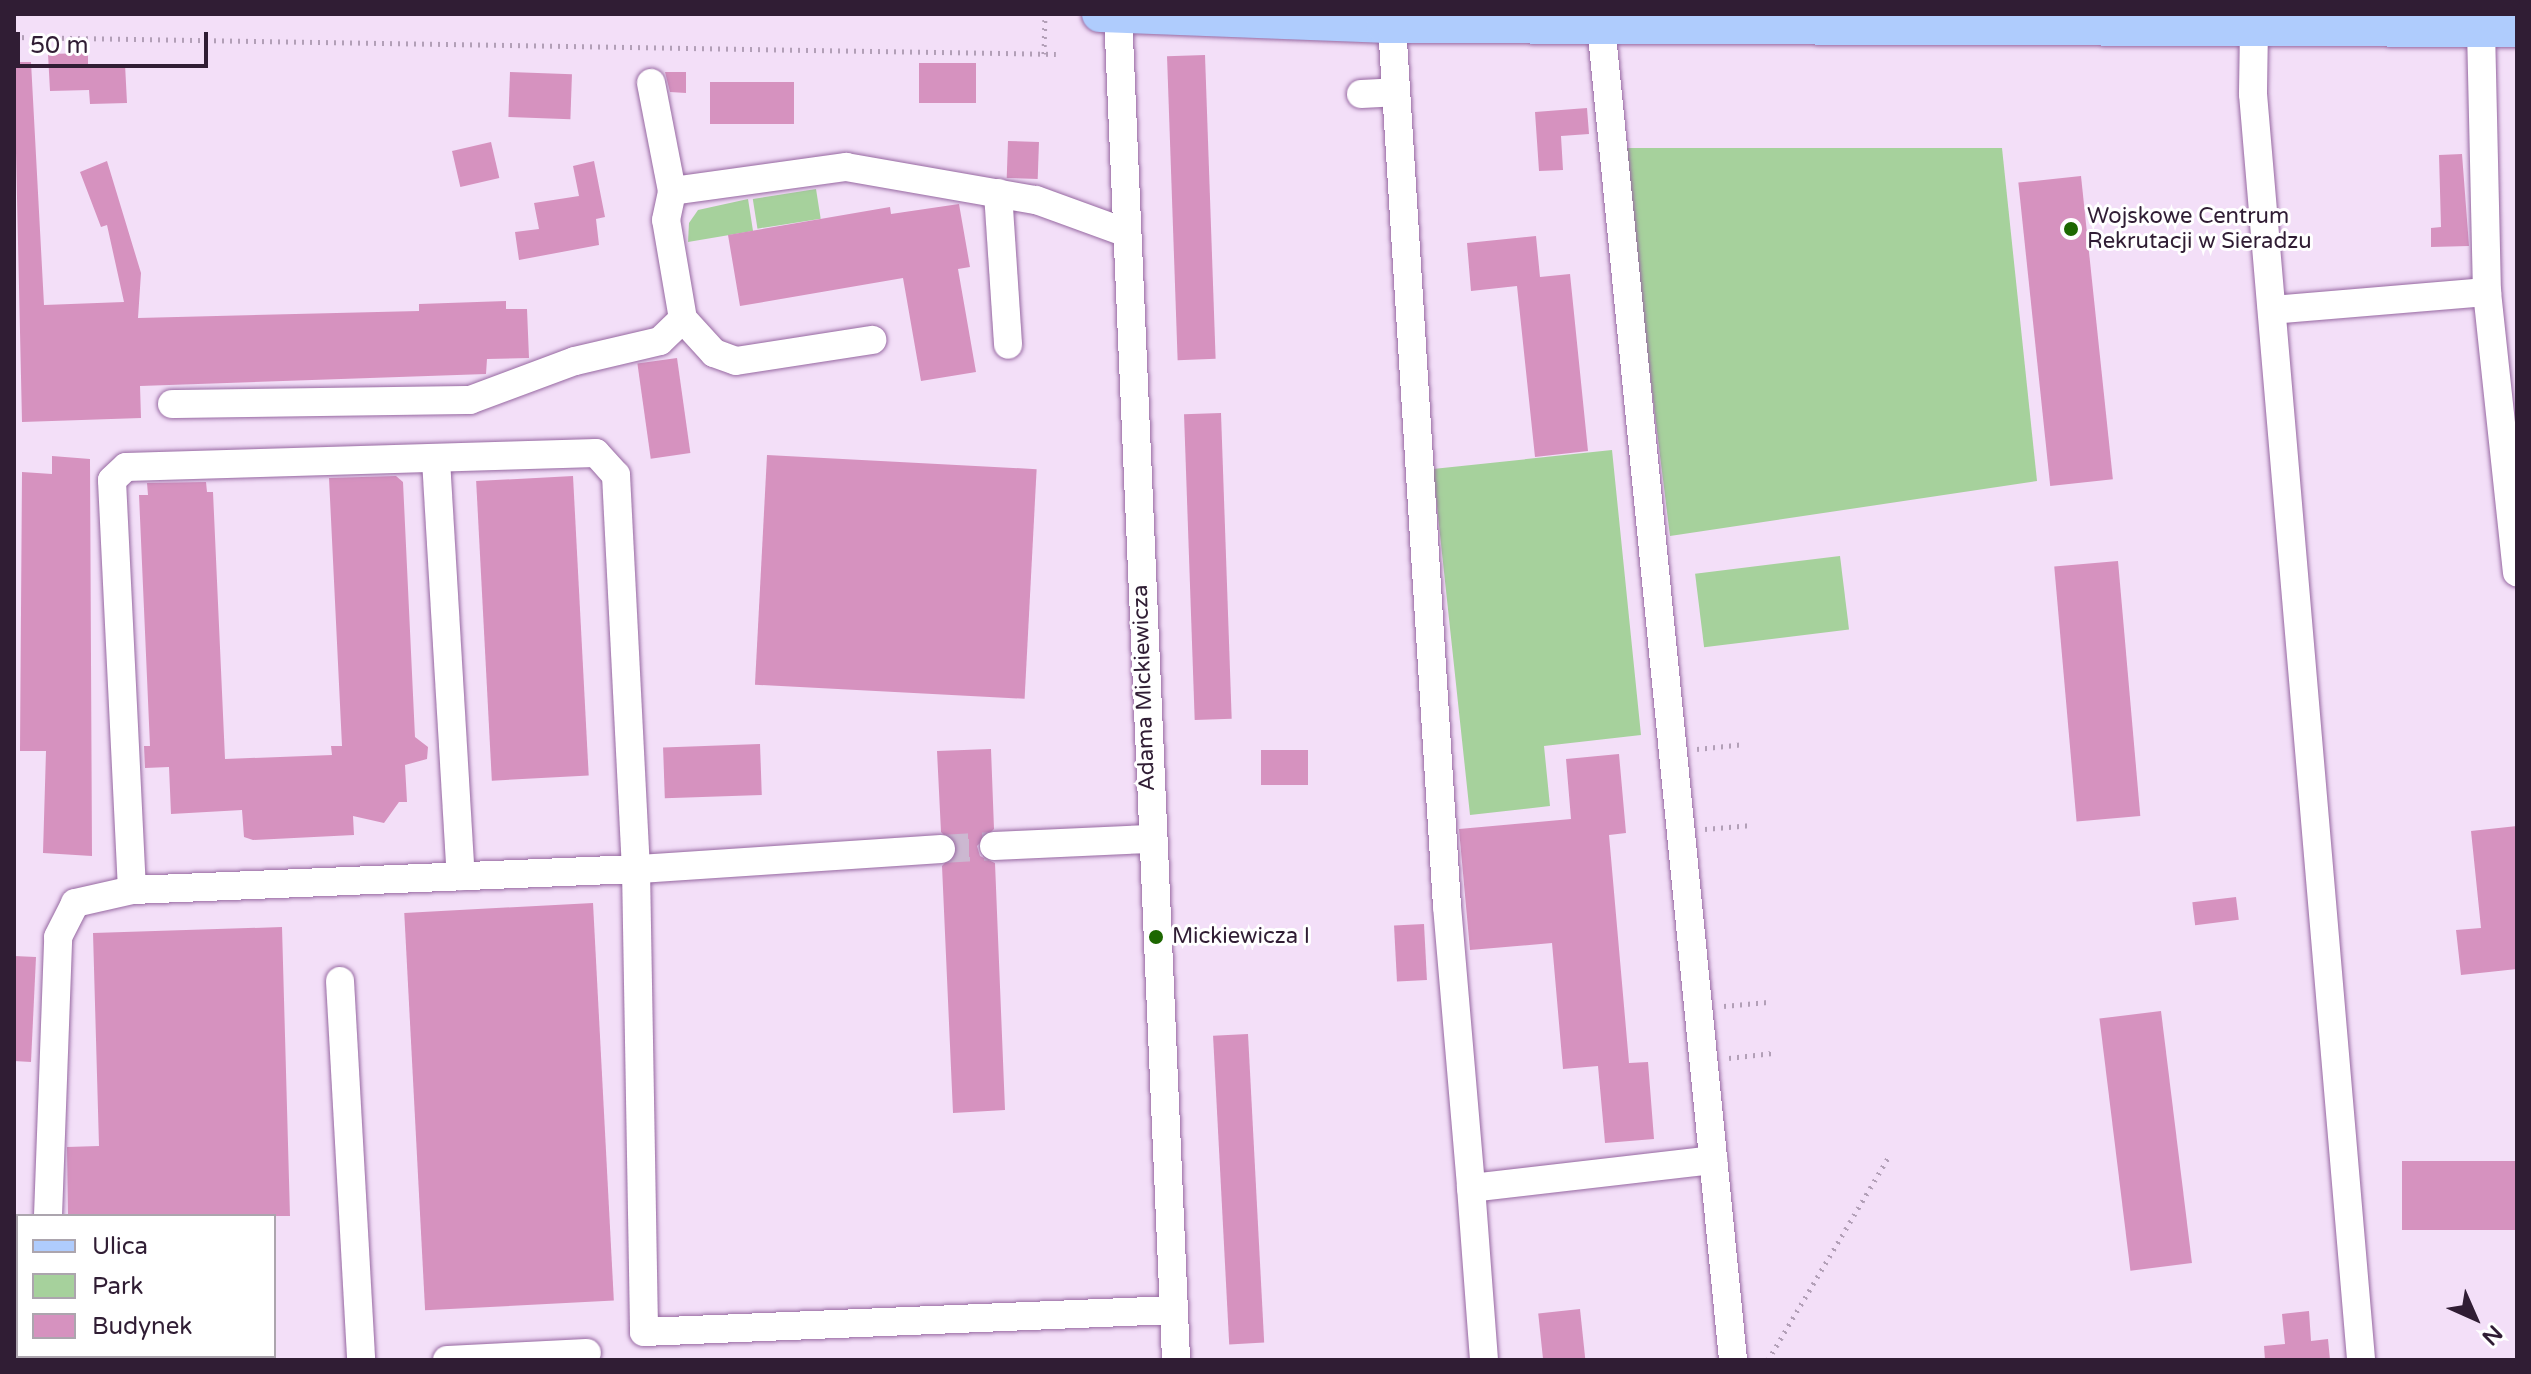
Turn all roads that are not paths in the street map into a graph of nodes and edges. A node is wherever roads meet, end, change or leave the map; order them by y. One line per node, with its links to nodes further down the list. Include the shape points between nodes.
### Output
1 (1100, 14): 2 (main road)
2 (1118, 14): 7 (main road); 17 (street, Adama Mickiewicza)
3 (1505, 19): 7 (main road); 8 (main road)
4 (1860, 20): 5 (main road); 8 (main road)
5 (1916, 21): 6 (main road)
6 (2165, 21): 9 (main road)
7 (1392, 25): 13 (street)
8 (1601, 25): 33 (street)
9 (2254, 28): 10 (main road); 19 (street, via 2253,94)
10 (2481, 29): 11 (main road); 18 (street)
11 (2517, 29)
12 (651, 83): 15 (street)
13 (1395, 92): 14 (street); 34 (street, via 1447,906)
14 (1361, 94)
15 (672, 191): 16 (street, via 846,167); 20 (street, via 666,220)
16 (998, 193): 17 (street, via 1036,200); 22 (street)
17 (1124, 232): 26 (street, Adama Mickiewicza)
18 (2487, 292): 19 (street); 25 (street)
19 (2272, 310): 43 (street)
20 (683, 319): 21 (street, via 714,353 736,361); 23 (street, via 660,341 575,361 470,400)
21 (872, 340)
22 (1008, 345)
23 (172, 404)
24 (436, 460): 29 (street, via 596,453 616,475); 30 (street); 31 (street, via 126,467 112,480)
25 (2517, 572)
26 (1150, 839): 27 (street); 36 (street, Adama Mickiewicza)
27 (994, 846)
28 (941, 849): 29 (street)
29 (636, 869): 30 (street); 36 (street, via 644,1332)
30 (461, 876): 31 (street)
31 (132, 890): 35 (street, via 75,903 58,937)
32 (340, 981): 38 (street)
33 (1713, 1160): 34 (street); 42 (street)
34 (1471, 1188): 41 (street)
35 (48, 1214)
36 (1173, 1310): 40 (street, Adama Mickiewicza)
37 (587, 1353): 39 (street)
38 (361, 1360)
39 (447, 1360)
40 (1176, 1360)
41 (1484, 1360)
42 (1733, 1360)
43 (2361, 1360)

